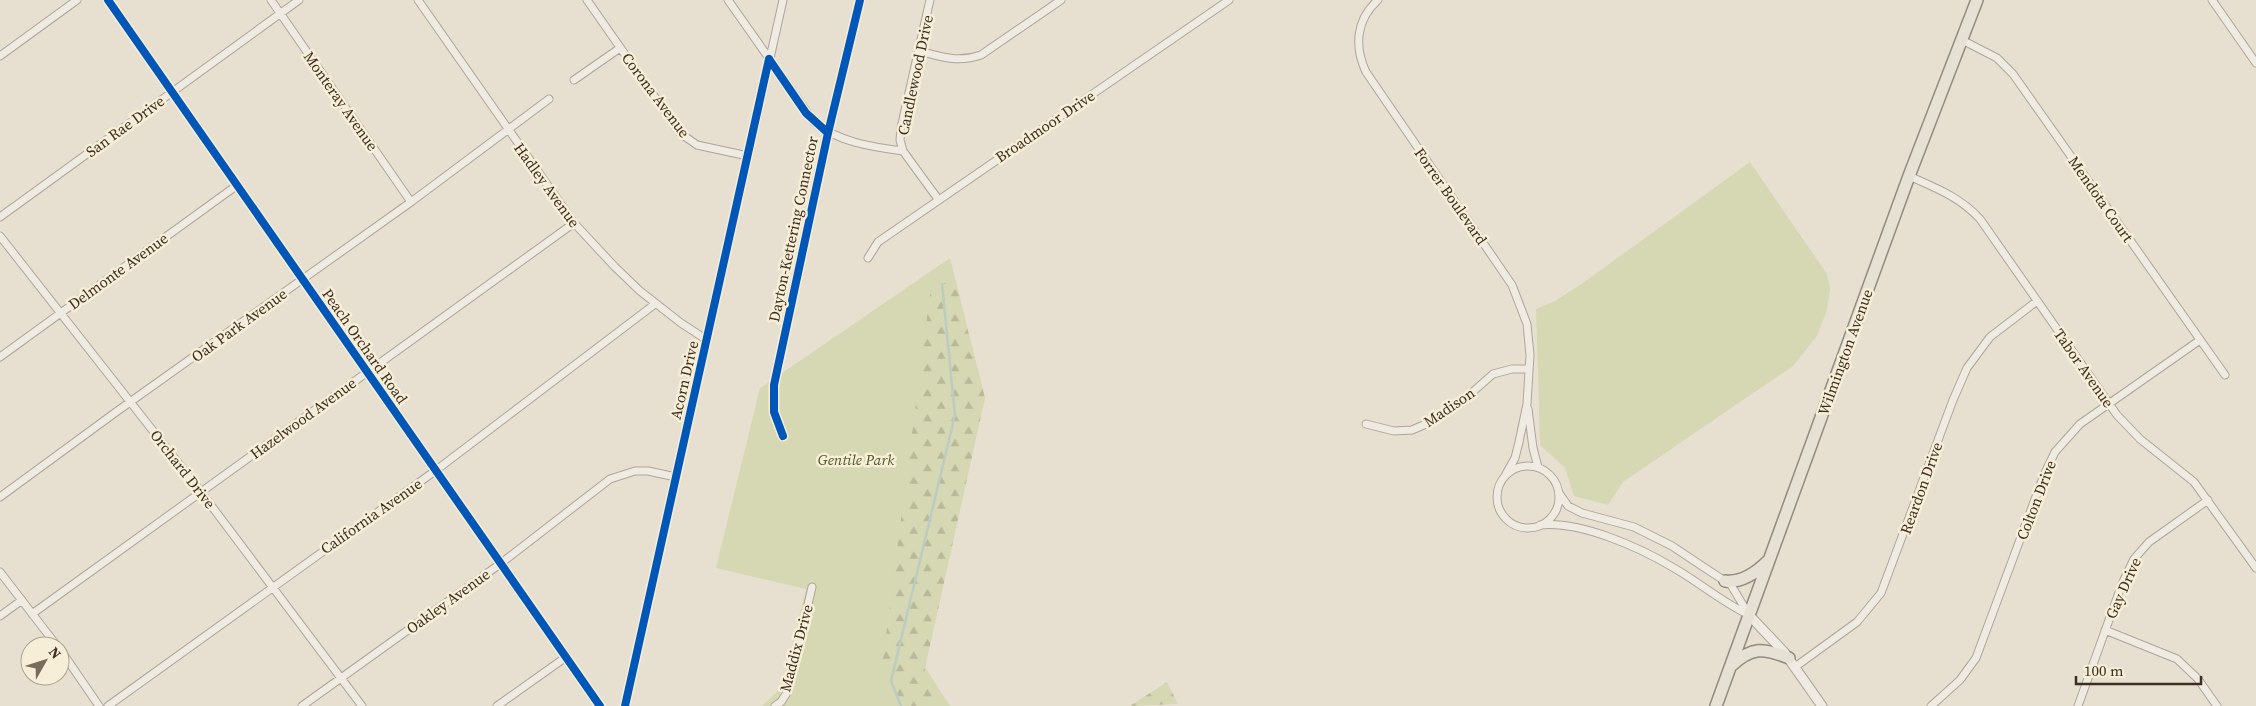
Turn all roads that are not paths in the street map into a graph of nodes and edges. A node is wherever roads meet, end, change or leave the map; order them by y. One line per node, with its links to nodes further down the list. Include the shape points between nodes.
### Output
1 (77, 0): 19 (street)
2 (108, 0): 23 (street, Peach Orchard Road)
3 (270, 0): 15 (street, Monteray Avenue)
4 (299, 0): 15 (street, San Rae Drive)
5 (418, 0): 25 (street, Hadley Avenue)
6 (587, 0): 17 (street, Corona Avenue)
7 (728, 0): 20 (street)
8 (783, 0): 20 (street, Acorn Drive)
9 (930, 0): 18 (street, Candlewood Drive)
10 (1061, 0): 18 (street, via 980,55 950,59)
11 (1229, 0): 30 (street, Broadmoor Drive)
12 (1378, 0): 43 (street, Forrer Boulevard, via 1367,12 1360,28 1358,46 1362,62 1379,92 1512,285 1528,324)
13 (1977, 0): 16 (main road, Wilmington Avenue)
14 (2212, 0): 21 (street)
15 (280, 14): 23 (street, San Rae Drive); 31 (street, Monteray Avenue)
16 (1962, 40): 28 (main road, Wilmington Avenue); 41 (street, Mendota Court, via 1996,58 2013,74)
17 (620, 48): 22 (street); 27 (street, Corona Avenue, via 687,140 704,148)
18 (919, 51): 26 (street, Candlewood Drive, via 900,132)
19 (0, 56)
20 (770, 60): 26 (street, via 806,113 825,131 843,139); 27 (street, Acorn Drive)
21 (2256, 63)
22 (574, 80)
23 (171, 93): 29 (street, Peach Orchard Road); 32 (street, San Rae Drive)
24 (549, 99): 25 (street, Oak Park Avenue)
25 (507, 129): 31 (street, Oak Park Avenue); 33 (street, Hadley Avenue)
26 (903, 151): 30 (street)
27 (748, 156): 40 (street, Acorn Drive)
28 (1909, 176): 37 (street, Tabor Avenue, via 1951,194 1972,209); 59 (main road, Wilmington Avenue)
29 (236, 186): 36 (street, Peach Orchard Road); 39 (street, Delmonte Avenue)
30 (938, 199): 35 (street, Broadmoor Drive, via 878,242)
31 (411, 202): 36 (street, Oak Park Avenue)
32 (0, 217)
33 (574, 223): 38 (street, Hadley Avenue, via 614,267); 44 (street, Hazelwood Avenue)
34 (0, 236): 39 (street, Orchard Drive)
35 (868, 258)
36 (302, 280): 44 (street, Peach Orchard Road); 46 (street, Oak Park Avenue)
37 (2037, 301): 47 (street, Tabor Avenue); 73 (street, Reardon Drive, via 1990,336 1967,368 1882,592 1857,622)
38 (655, 304): 40 (street, Hadley Avenue); 51 (street, California Avenue)
39 (60, 312): 42 (street, Delmonte Avenue); 46 (street, Orchard Drive)
40 (707, 340): 53 (street, Acorn Drive)
41 (2200, 340): 45 (street, Mendota Court); 47 (street, Colton Drive)
42 (0, 357)
43 (1528, 369): 48 (street, Forrer Boulevard); 49 (street, Madison, via 1512,368 1493,374 1453,408 1412,430 1394,431)
44 (367, 372): 51 (street, Peach Orchard Road); 54 (street, Hazelwood Avenue)
45 (2225, 375)
46 (130, 402): 54 (street, Orchard Drive); 56 (street, Oak Park Avenue)
47 (2109, 403): 57 (street, Tabor Avenue, via 2127,427 2186,474); 87 (street, Colton Drive, via 2070,433 2055,452 1976,658 1960,680)
48 (1527, 404): 50 (street, Forrer Boulevard); 52 (street, Forrer Boulevard, via 1515,458)
49 (1366, 424)
50 (1538, 467): 52 (street, via 1515,468); 55 (street, Forrer Boulevard, via 1555,481)
51 (435, 471): 60 (street, Peach Orchard Road); 64 (street, California Avenue)
52 (1506, 474): 58 (street, Forrer Boulevard, via 1497,491 1503,515 1521,527)
53 (676, 477): 60 (street, Oakley Avenue, via 635,471 610,479); 83 (street, Acorn Drive)
54 (201, 492): 64 (street, Orchard Drive); 67 (street, Hazelwood Avenue)
55 (1559, 493): 58 (street, via 1554,514); 63 (street, Forrer Boulevard, via 1568,506 1634,527 1672,546)
56 (0, 497)
57 (2208, 500): 61 (street, Tabor Avenue); 70 (street, Gay Drive, via 2149,542 2134,559)
58 (1540, 525): 68 (street, Forrer Boulevard, via 1557,523 1599,534 1633,548 1672,567)
59 (1769, 559): 63 (main road, via 1742,579); 68 (main road, Wilmington Avenue)
60 (500, 564): 72 (street, Peach Orchard Road); 76 (street, Oakley Avenue)
61 (2256, 568)
62 (0, 572): 66 (street)
63 (1725, 581): 68 (street, Forrer Boulevard, via 1731,585)
64 (273, 586): 76 (street, Orchard Drive); 78 (street, California Avenue)
65 (812, 587): 84 (street, Maddix Drive, via 788,691)
66 (22, 600): 67 (street); 69 (street)
67 (32, 614): 71 (street)
68 (1749, 615): 73 (street, Forrer Boulevard); 75 (main road, Wilmington Avenue)
69 (0, 616)
70 (2105, 630): 88 (street, Gay Drive); 89 (street, via 2177,659 2198,679)
71 (49, 636)
72 (566, 657): 81 (street); 82 (street, Peach Orchard Road)
73 (1792, 662): 75 (main road, via 1770,651 1759,650 1748,653); 86 (street, Forrer Boulevard)
74 (70, 664): 77 (street)
75 (1730, 668): 85 (main road, Wilmington Avenue)
76 (341, 677): 79 (street, Oakley Avenue); 80 (street, Orchard Drive)
77 (99, 706)
78 (108, 706)
79 (302, 706)
80 (362, 706)
81 (497, 706)
82 (600, 706)
83 (625, 706)
84 (775, 706)
85 (1716, 706)
86 (1822, 706)
87 (1931, 706)
88 (2078, 706)
89 (2217, 706)

